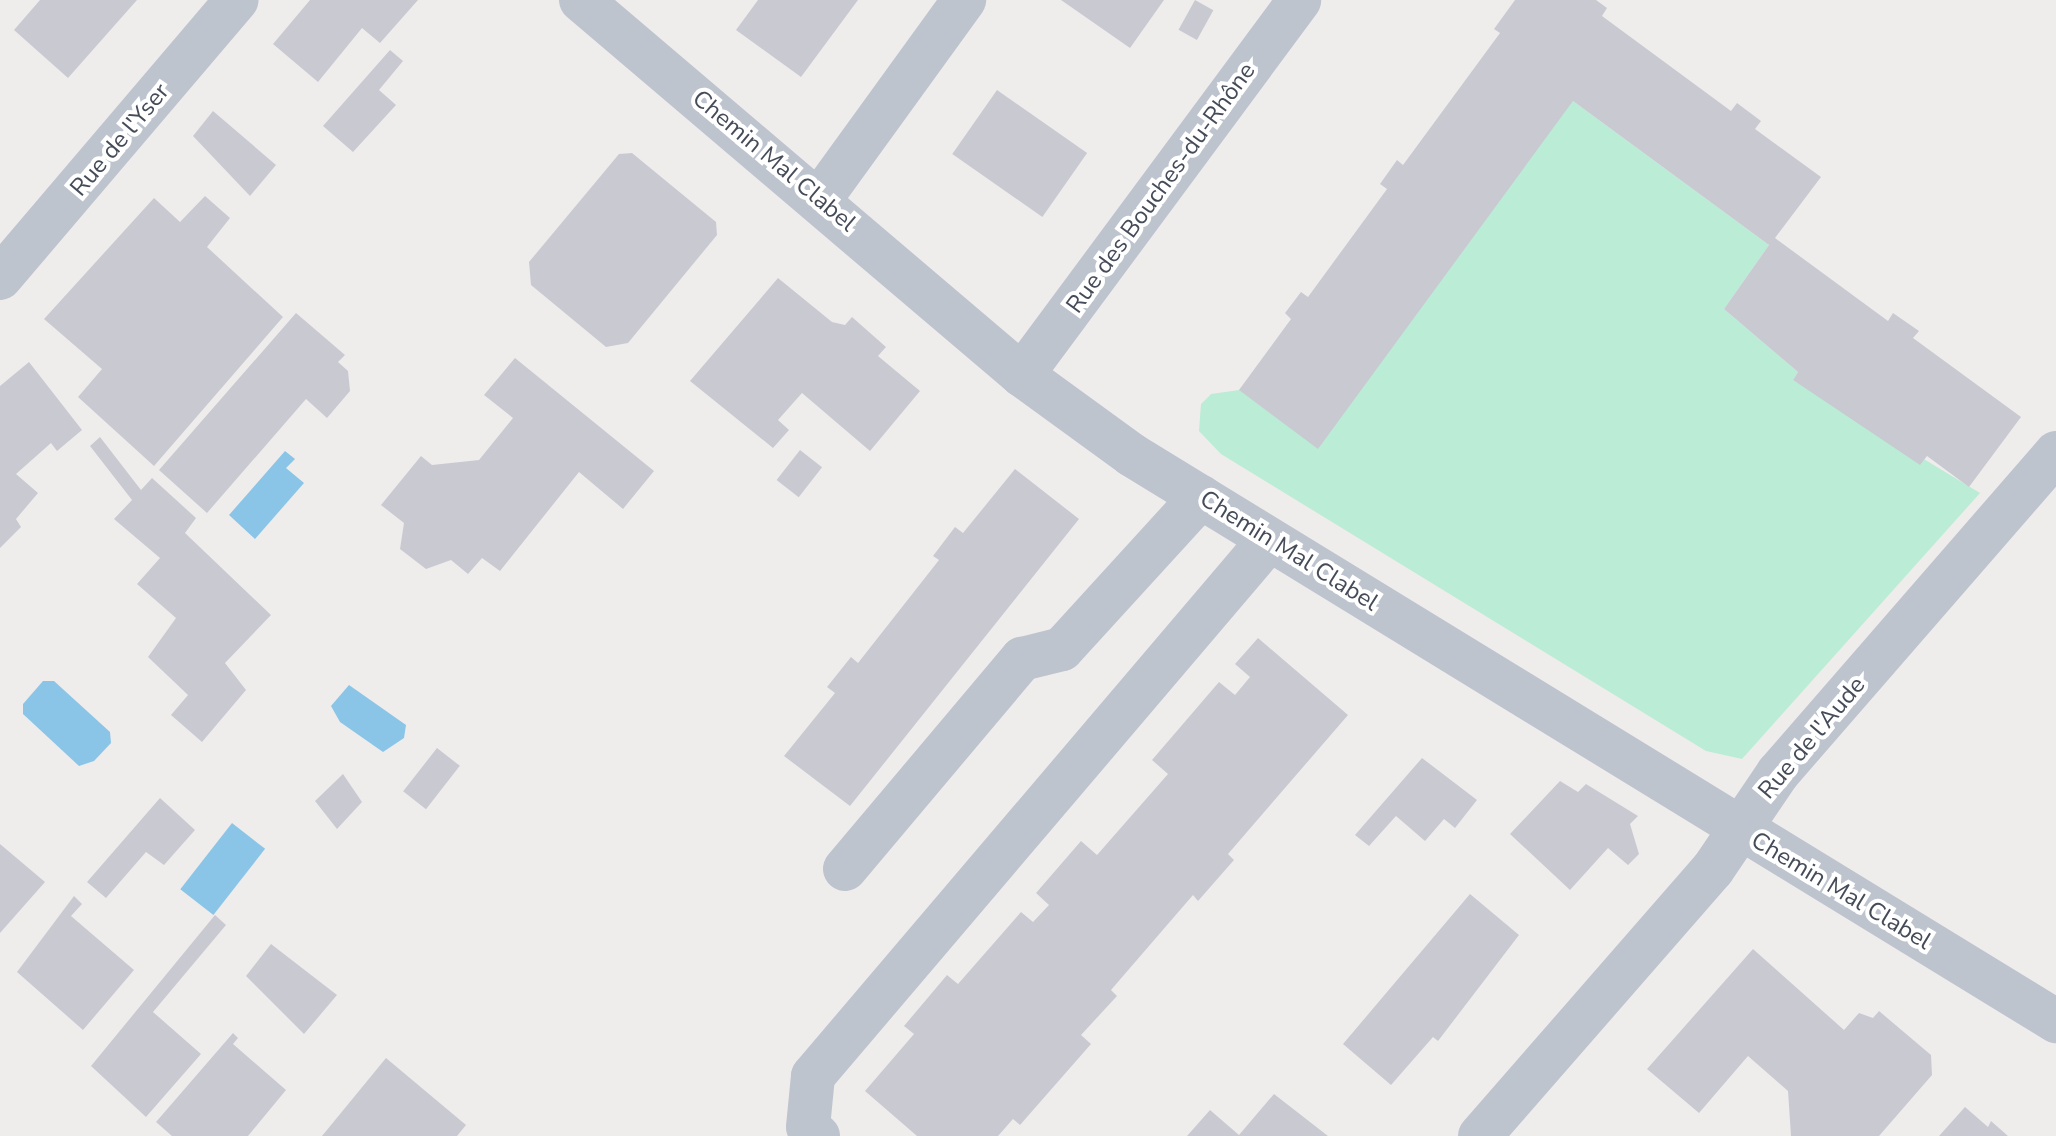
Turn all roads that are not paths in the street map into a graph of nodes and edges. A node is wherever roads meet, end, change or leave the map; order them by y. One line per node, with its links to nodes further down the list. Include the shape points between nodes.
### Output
1 (237, 0): 6 (street, Rue de l'Yser)
2 (581, 0): 5 (street, Chemin Mal Clabel)
3 (964, 0): 5 (street)
4 (1299, 0): 7 (street, Rue des Bouches-du-Rhône)
5 (820, 199): 7 (street, Chemin Mal Clabel)
6 (0, 278)
7 (1022, 375): 9 (street, Chemin Mal Clabel)
8 (2056, 453): 11 (street, Rue de l'Aude, via 1778,773)
9 (1201, 497): 10 (street, Chemin Mal Clabel); 12 (street, via 1062,649 1022,659)
10 (1269, 540): 11 (street, Chemin Mal Clabel); 14 (street, via 813,1076 808,1127)
11 (1740, 830): 13 (street, Chemin Mal Clabel); 15 (street, Rue de l'Aude)
12 (845, 869)
13 (2056, 1021)
14 (818, 1136)
15 (1480, 1136)

